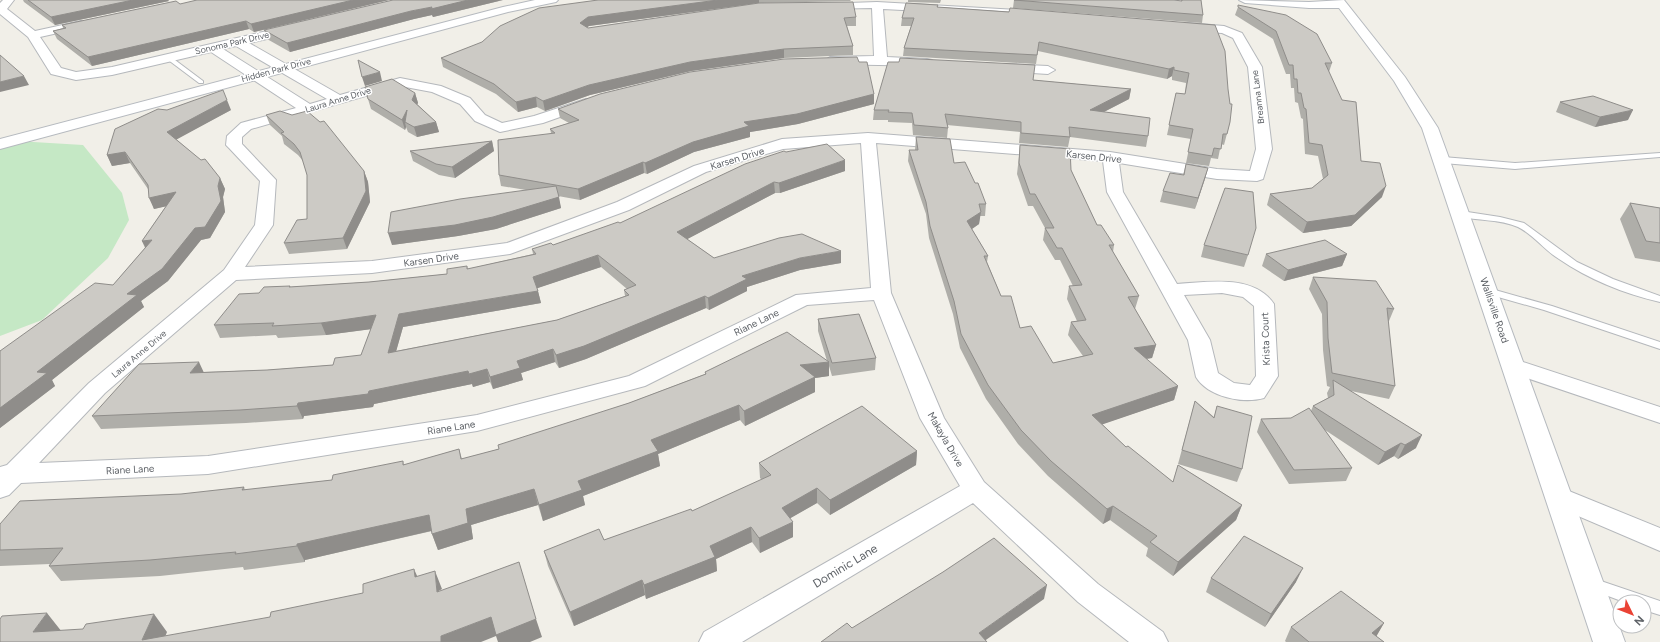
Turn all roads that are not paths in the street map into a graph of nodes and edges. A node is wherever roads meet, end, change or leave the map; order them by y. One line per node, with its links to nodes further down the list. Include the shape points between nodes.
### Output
1 (8, 0): 14 (street, via 1,9)
2 (552, 0): 22 (main road, Hidden Park Drive, via 507,9)
3 (1245, 0): 5 (main road, via 1309,5)
4 (1309, 0): 5 (main road)
5 (1340, 2): 33 (main road, Wallisville Road, via 1400,80 1430,128)
6 (965, 4): 7 (street); 8 (street)
7 (877, 5): 9 (street); 18 (street)
8 (987, 5): 10 (street)
9 (814, 6)
10 (1047, 15)
11 (93, 22): 14 (street)
12 (306, 26): 15 (street, Sonoma Park Drive)
13 (1178, 26): 34 (street, Breanna Lane, via 1224,30 1238,36 1255,68 1264,149)
14 (33, 35): 17 (street, Sonoma Park Drive, via 56,71 76,76)
15 (238, 42): 16 (street, Sonoma Park Drive); 22 (street)
16 (212, 48): 17 (street, Sonoma Park Drive); 24 (street)
17 (169, 58): 25 (lane)
18 (881, 60): 19 (street); 20 (street)
19 (814, 62)
20 (944, 64)
21 (992, 67): 23 (street)
22 (285, 68): 24 (main road, Hidden Park Drive); 27 (street)
23 (1048, 70)
24 (256, 76): 28 (street); 30 (main road, Hidden Park Drive)
25 (201, 82)
26 (596, 99): 27 (street, Laura Anne Drive, via 538,120 500,128 480,118 465,101 436,89 400,82)
27 (339, 100): 28 (street, Laura Anne Drive)
28 (308, 110): 36 (street, Laura Anne Drive, via 246,126 235,136 234,145 268,180 264,225)
29 (868, 138): 32 (street, Karsen Drive); 36 (street, Karsen Drive, via 782,144 700,169 624,206 510,248 372,267); 39 (street, Makayla Drive)
30 (0, 144)
31 (1660, 155): 33 (lane, via 1515,166)
32 (1110, 157): 34 (street, Karsen Drive, via 1217,174); 37 (street, Krista Court, via 1115,192)
33 (1443, 160): 35 (main road, Wallisville Road)
34 (1257, 176)
35 (1461, 214): 38 (main road, Wallisville Road); 40 (lane, via 1520,225 1536,234 1553,251 1577,267 1607,281)
36 (231, 274): 44 (street, Laura Anne Drive, via 97,388)
37 (1170, 290): 37 (street, Krista Court, via 1199,340 1207,377 1228,390 1256,393 1267,376 1264,304 1249,292 1222,287)
38 (1488, 292): 41 (lane, via 1548,308); 42 (main road, Wallisville Road)
39 (881, 293): 44 (street, Riane Lane, via 803,299 637,381 477,423 208,465); 45 (street, Makayla Drive, via 932,418)
40 (1660, 299)
41 (1660, 346)
42 (1514, 366): 43 (street); 46 (main road, Wallisville Road)
43 (1660, 415)
44 (5, 479)
45 (975, 489): 50 (street, Dominic Lane); 51 (street, Makayla Drive, via 1088,593)
46 (1559, 497): 47 (street); 48 (main road, Wallisville Road)
47 (1660, 540)
48 (1589, 583): 49 (lane); 52 (main road, Wallisville Road)
49 (1620, 594)
50 (715, 642)
51 (1152, 642)
52 (1610, 642)

